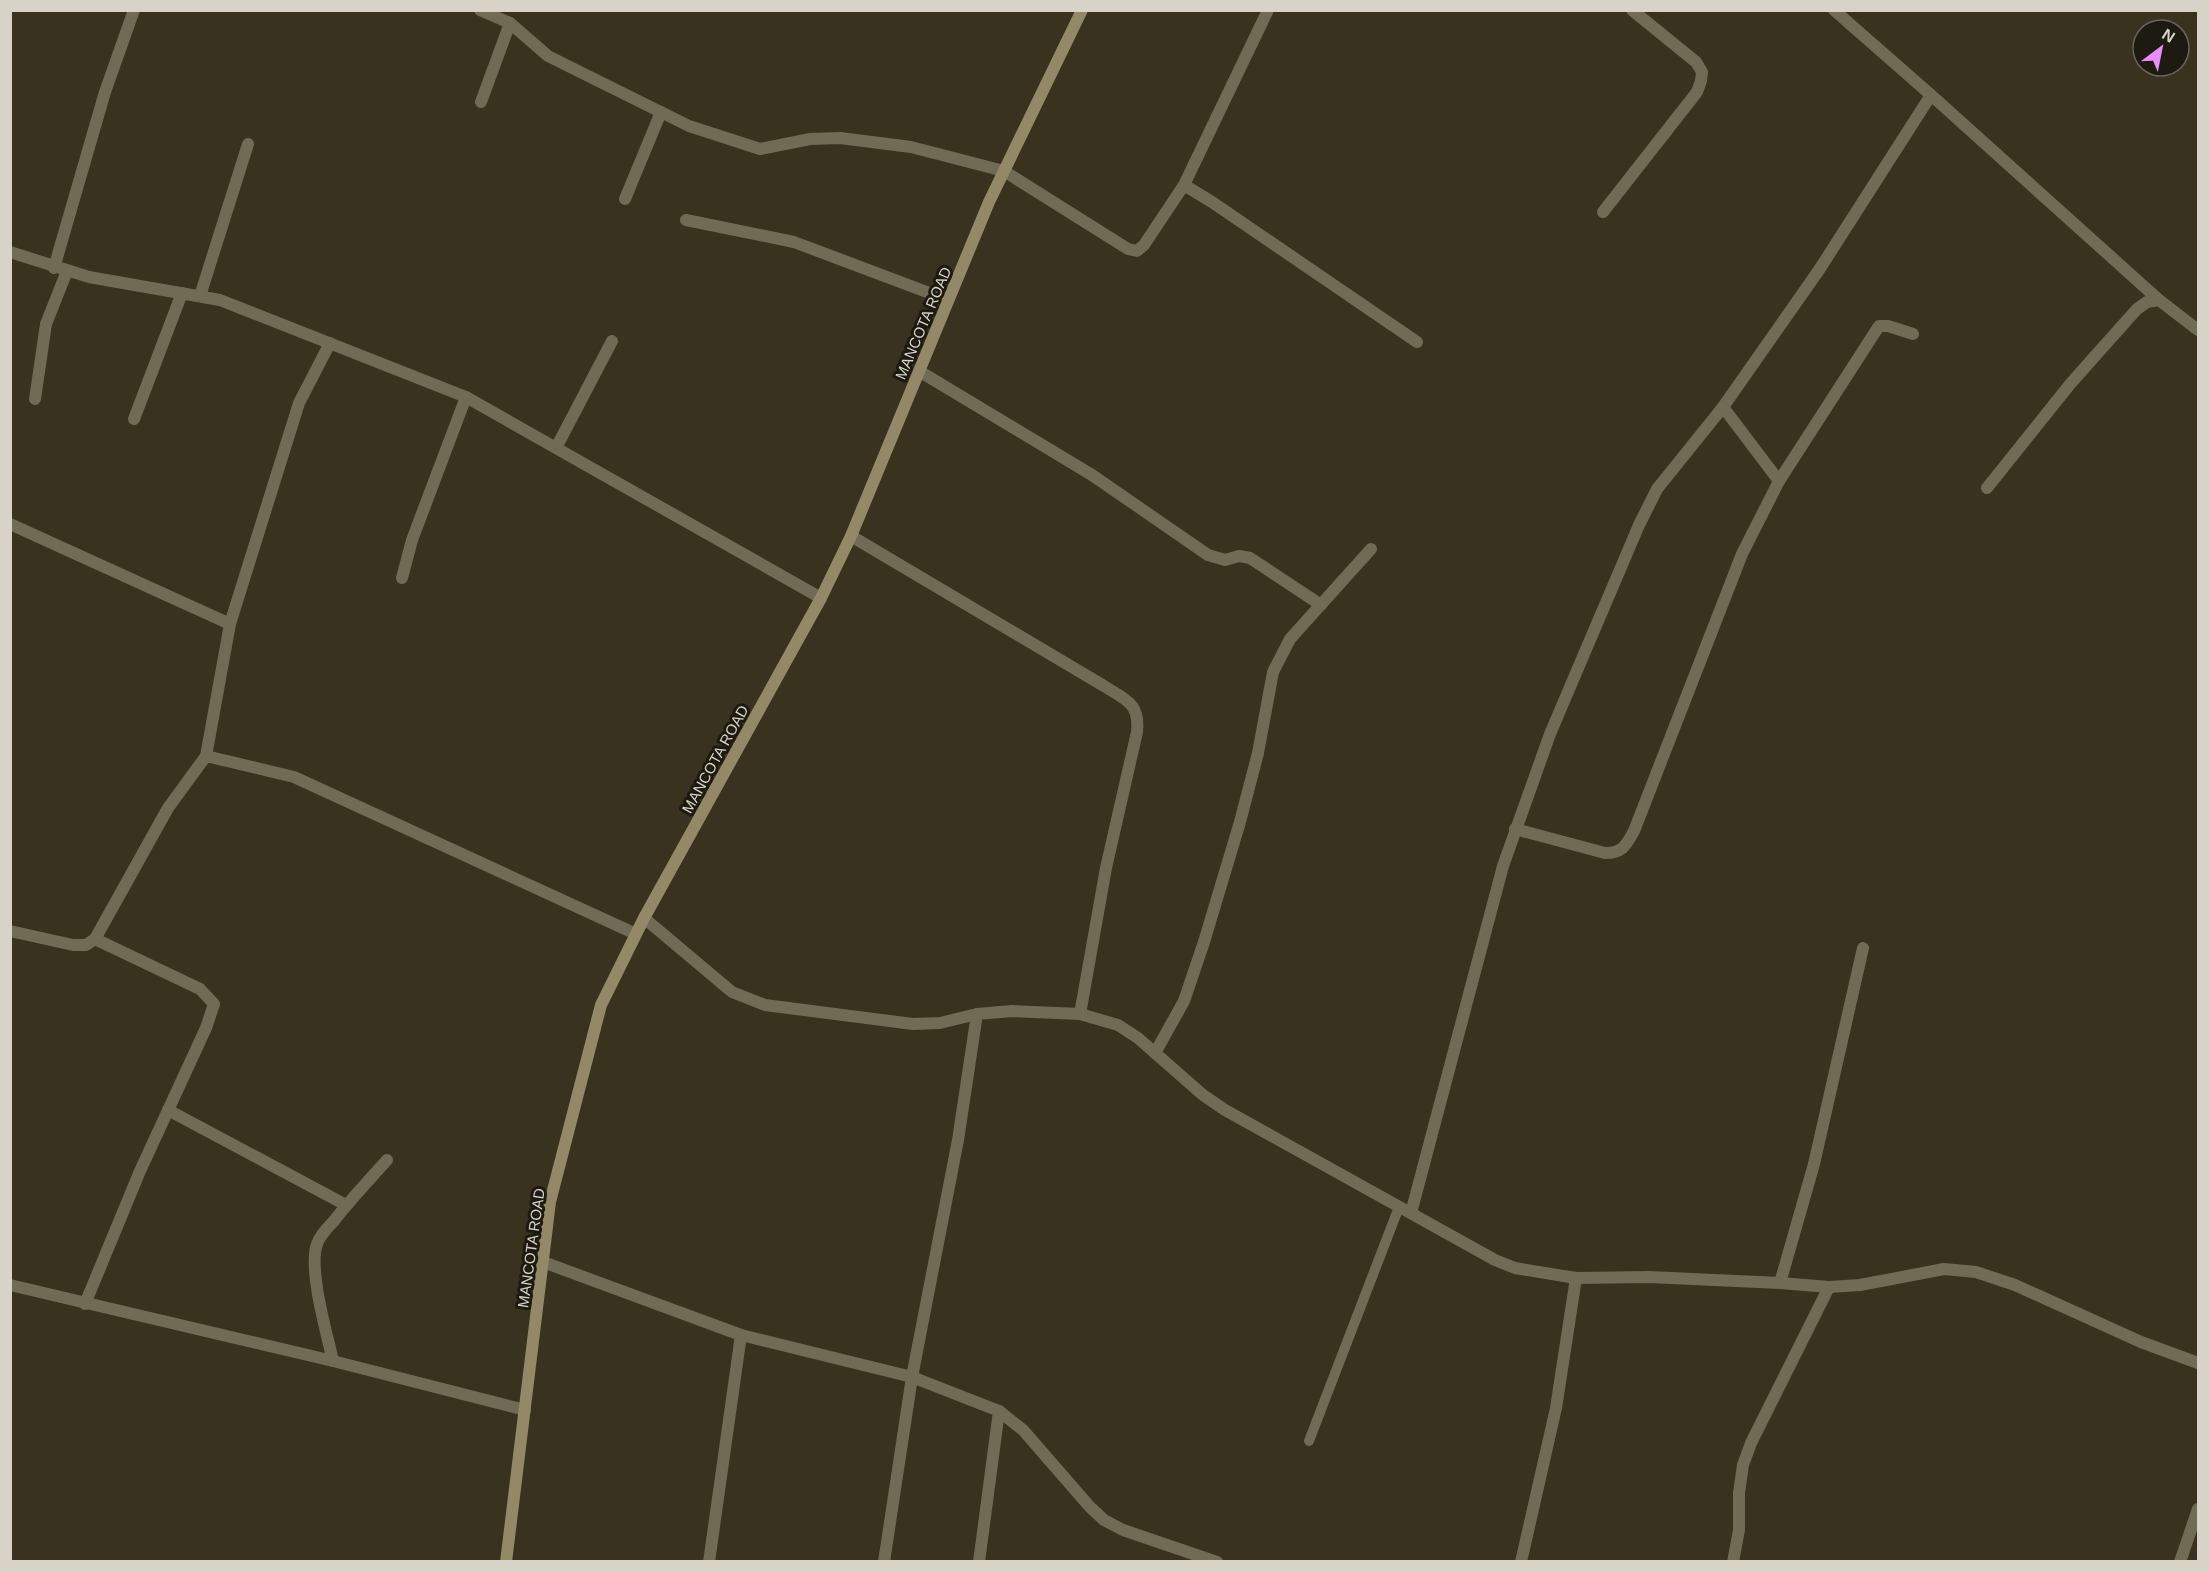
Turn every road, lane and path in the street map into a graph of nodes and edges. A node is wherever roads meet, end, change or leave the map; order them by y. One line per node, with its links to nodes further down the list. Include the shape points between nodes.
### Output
1 (134, 10): 18 (street, via 105,92)
2 (1082, 10): 12 (main road, MANCOTA ROAD)
3 (1268, 10): 13 (street)
4 (1632, 10): 15 (street, via 1696,62 1702,72 1701,81 1697,92)
5 (1834, 10): 8 (street)
6 (486, 12): 7 (street)
7 (510, 23): 9 (street); 10 (street, via 548,56)
8 (1931, 94): 23 (street); 32 (street, via 1819,270)
9 (481, 102)
10 (661, 112): 12 (street, via 688,126 760,149 810,139 840,138 911,147); 14 (street)
11 (249, 144): 21 (street)
12 (1004, 171): 13 (street, via 1137,251); 22 (main road, MANCOTA ROAD)
13 (1184, 185): 27 (street)
14 (625, 199)
15 (1603, 212)
16 (686, 220): 22 (street, via 794,242)
17 (10, 252): 18 (street)
18 (54, 268): 19 (street)
19 (67, 272): 20 (street); 31 (street, via 46,324)
20 (182, 293): 21 (street); 33 (street)
21 (200, 296): 28 (street, via 220,300)
22 (948, 300): 29 (main road, MANCOTA ROAD)
23 (2159, 300): 24 (street); 36 (street, via 2147,302 2128,317)
24 (2199, 330)
25 (1913, 334): 35 (street, via 1879,326)
26 (612, 340): 34 (street)
27 (1417, 342)
28 (330, 344): 30 (street); 43 (street, via 299,403)
29 (919, 371): 38 (main road, MANCOTA ROAD); 42 (street, via 1092,475 1208,555 1225,560 1250,558)
30 (466, 397): 34 (street); 40 (street, via 412,540)
31 (35, 399)
32 (1723, 406): 35 (street); 45 (street, via 1657,489 1643,516 1550,734)
33 (134, 419)
34 (556, 448): 41 (street)
35 (1779, 481): 45 (street, via 1742,554 1626,845 1616,853 1605,853)
36 (1987, 488)
37 (10, 524): 43 (street)
38 (851, 536): 41 (main road, MANCOTA ROAD); 52 (street, via 1134,706 1139,717 1137,732 1106,868)
39 (1371, 549): 42 (street)
40 (402, 578)
41 (821, 598): 46 (main road, MANCOTA ROAD)
42 (1320, 605): 53 (street, via 1290,639 1273,672 1258,753 1204,942 1184,1001)
43 (230, 624): 44 (street)
44 (206, 756): 48 (street, via 294,777); 49 (street, via 168,808)
45 (1515, 829): 58 (street)
46 (644, 918): 48 (main road, MANCOTA ROAD); 51 (street, via 732,992 765,1005 912,1024 940,1023)
47 (10, 931): 49 (street, via 73,945 87,945)
48 (636, 934): 59 (main road, MANCOTA ROAD, via 601,1005 550,1202)
49 (95, 939): 54 (street, via 200,989 214,1004)
50 (1863, 948): 61 (street, via 1814,1164)
51 (977, 1014): 52 (street); 68 (street, via 958,1140)
52 (1080, 1014): 53 (street, via 1118,1025)
53 (1155, 1053): 57 (street, via 1225,1110)
54 (168, 1110): 56 (street); 64 (street)
55 (387, 1160): 56 (street)
56 (346, 1205): 66 (street, via 320,1238 315,1254)
57 (1399, 1207): 58 (street); 71 (lane)
58 (1411, 1213): 60 (street, via 1515,1268)
59 (543, 1262): 65 (street); 69 (main road, MANCOTA ROAD)
60 (1576, 1278): 61 (street); 78 (street, via 1556,1408)
61 (1780, 1282): 63 (street)
62 (10, 1285): 64 (street)
63 (1829, 1287): 67 (street, via 1860,1286 1944,1269 1976,1272); 79 (street, via 1751,1443 1743,1466)
64 (85, 1304): 66 (street)
65 (741, 1335): 68 (street); 74 (street)
66 (333, 1361): 69 (street)
67 (2199, 1363)
68 (912, 1377): 70 (street); 75 (street)
69 (525, 1410): 73 (main road, MANCOTA ROAD)
70 (999, 1412): 76 (street); 77 (street, via 1023,1430 1104,1520)
71 (1309, 1441)
72 (2199, 1509): 80 (street)
73 (506, 1562)
74 (709, 1562)
75 (884, 1562)
76 (979, 1562)
77 (1217, 1562)
78 (1521, 1562)
79 (1733, 1562)
80 (2180, 1562)

